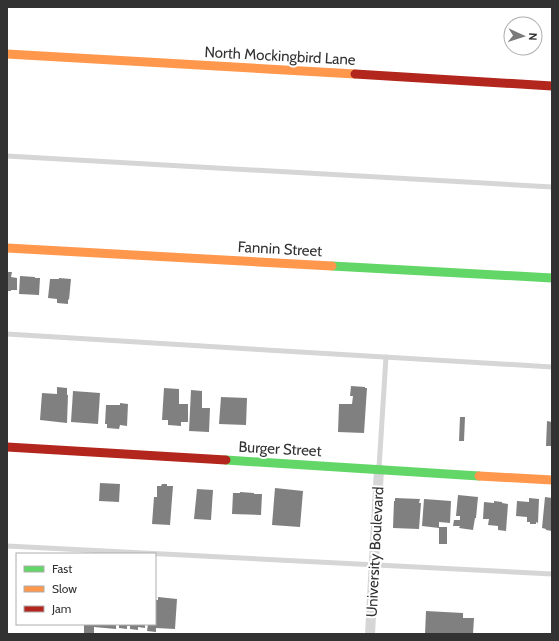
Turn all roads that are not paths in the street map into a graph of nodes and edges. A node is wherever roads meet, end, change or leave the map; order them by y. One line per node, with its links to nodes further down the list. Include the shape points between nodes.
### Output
1 (7, 54): 2 (street, North Mockingbird Lane)
2 (552, 86)
3 (7, 156): 4 (lane)
4 (552, 187)
5 (7, 248): 6 (street, Fannin Street)
6 (552, 278)
7 (7, 334): 8 (lane)
8 (386, 357): 9 (lane); 11 (lane)
9 (552, 367)
10 (7, 447): 11 (street, Burger Street)
11 (379, 469): 12 (street, Burger Street); 16 (street, University Boulevard)
12 (552, 480)
13 (7, 546): 14 (lane)
14 (142, 553)
15 (156, 554): 16 (lane)
16 (374, 565): 17 (lane); 18 (street, University Boulevard)
17 (552, 574)
18 (370, 634)

